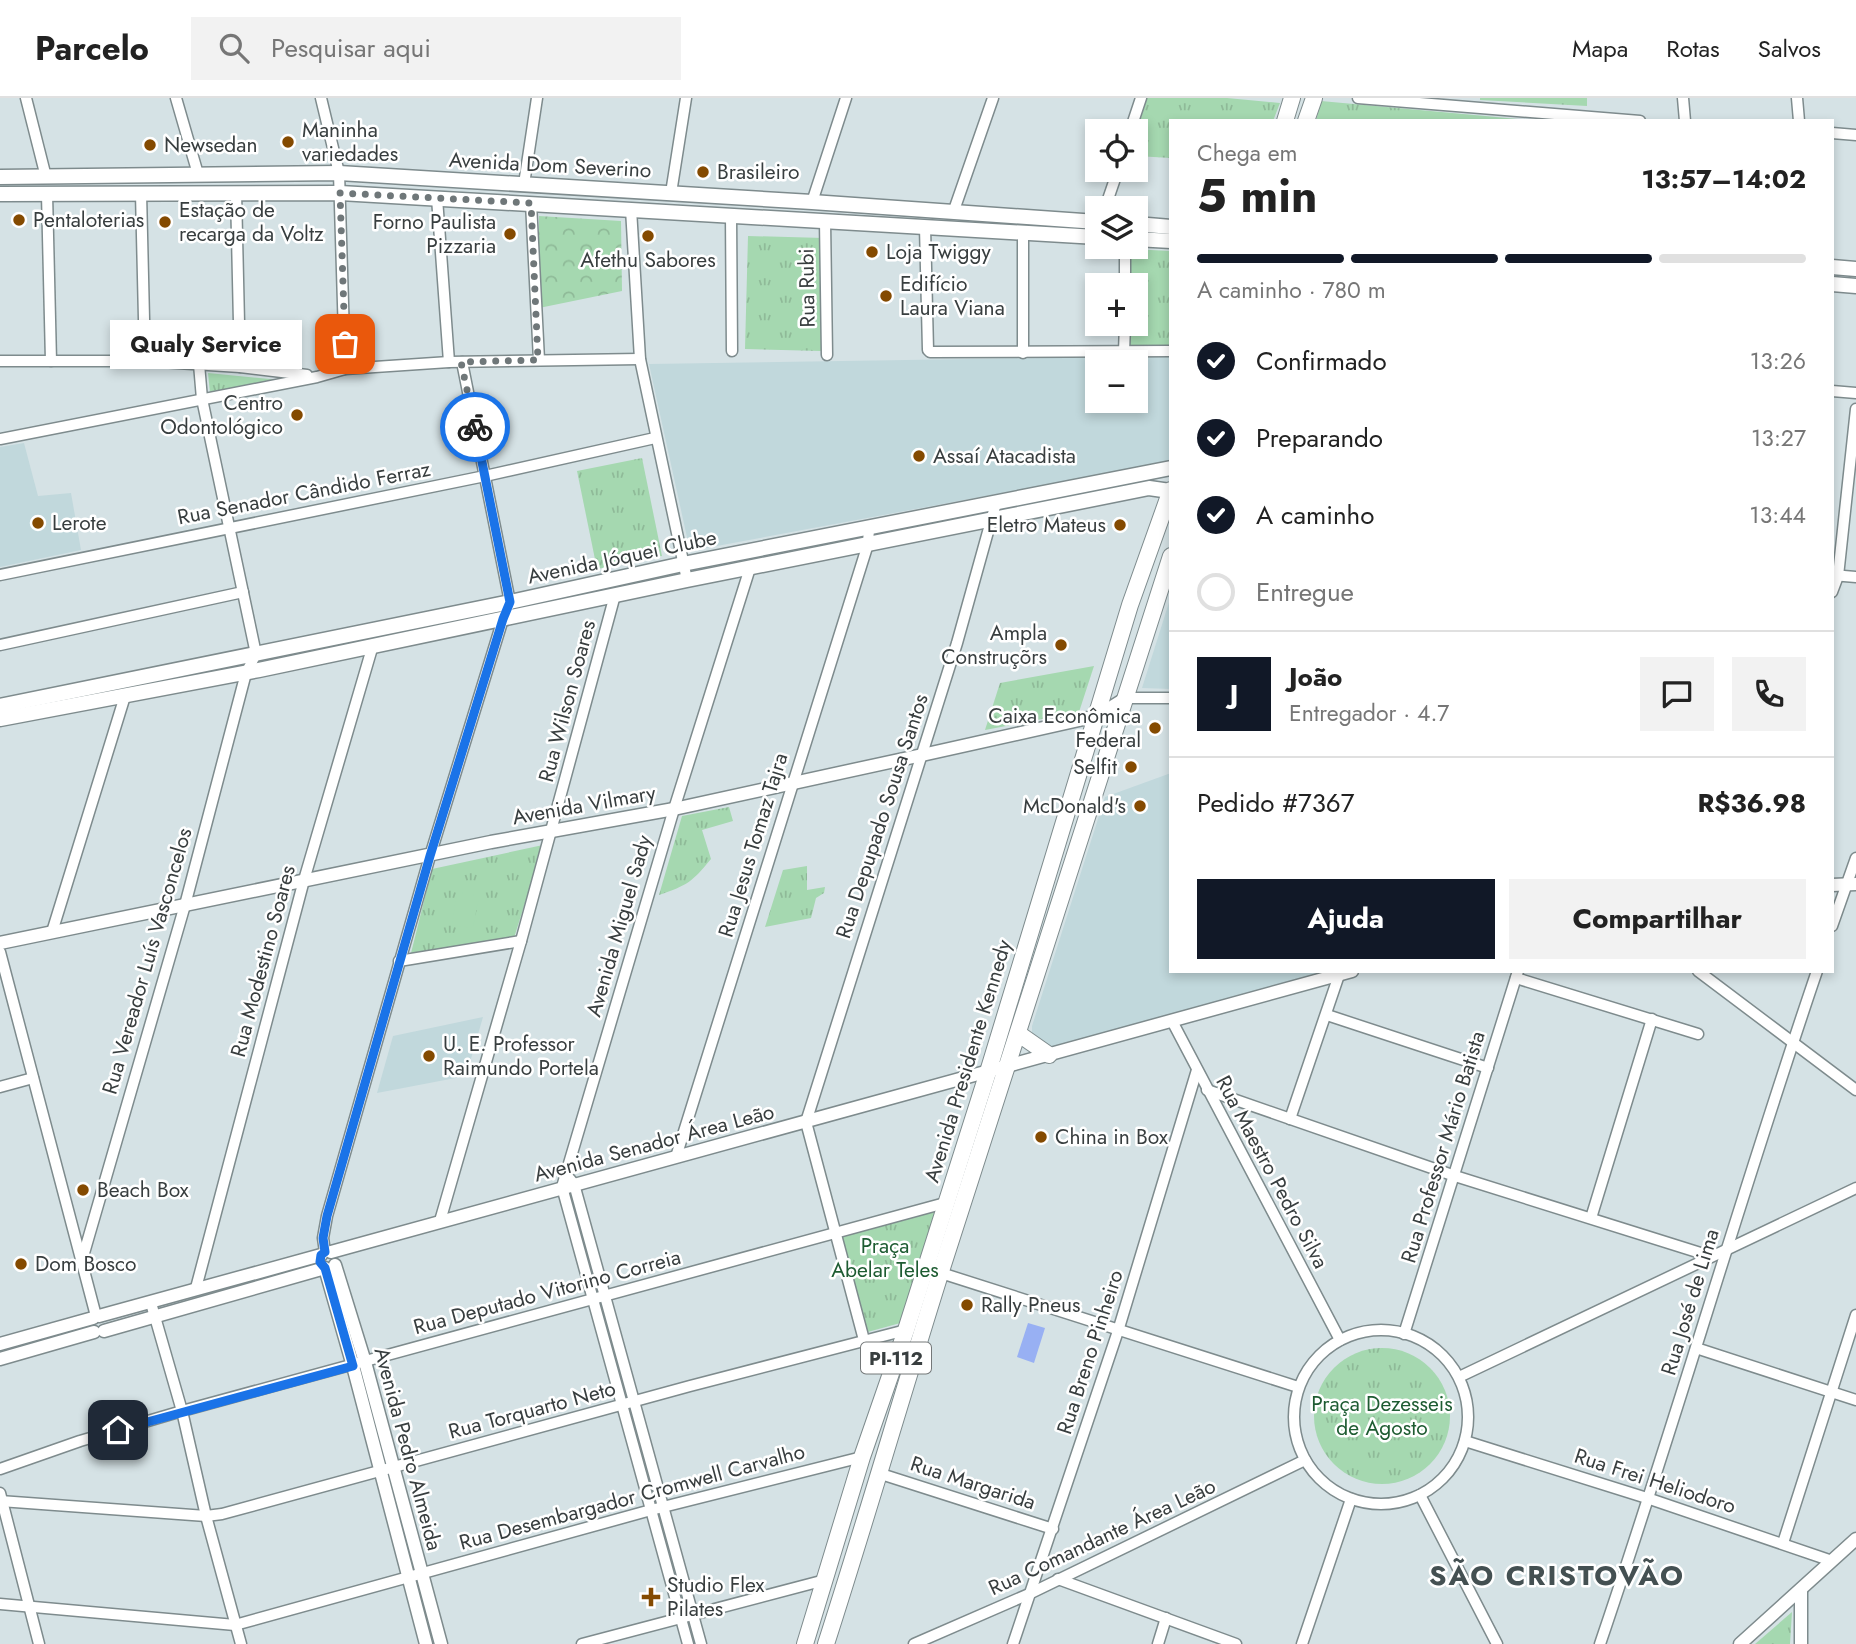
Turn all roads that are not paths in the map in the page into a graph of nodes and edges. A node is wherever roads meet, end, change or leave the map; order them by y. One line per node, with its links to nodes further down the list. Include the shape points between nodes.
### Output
1 (26, 98): 25 (street)
2 (176, 98): 23 (street)
3 (321, 98): 22 (street)
4 (537, 98): 26 (street)
5 (686, 98): 30 (street)
6 (846, 98): 34 (street)
7 (993, 98): 37 (street)
8 (1141, 98): 14 (street)
9 (1287, 98): 15 (main road)
10 (1314, 98): 16 (main road)
11 (1358, 98): 17 (street)
12 (1683, 98): 18 (street)
13 (1797, 98): 19 (street)
14 (1134, 119)
15 (1285, 119)
16 (1307, 119)
17 (1615, 119)
18 (1685, 119)
19 (1799, 119)
20 (1834, 133): 21 (street)
21 (1856, 135)
22 (339, 173): 23 (main road, Avenida Dom Severino); 26 (main road, Avenida Dom Severino); 29 (street)
23 (198, 174): 25 (main road, Avenida Dom Severino)
24 (0, 177): 25 (main road, Avenida Dom Severino)
25 (46, 177)
26 (524, 184): 30 (main road, Avenida Dom Severino)
27 (236, 192): 28 (main road, Avenida Dom Severino); 29 (main road, Avenida Dom Severino); 66 (street)
28 (141, 193): 32 (main road, Avenida Dom Severino); 62 (street)
29 (340, 193): 33 (main road, Avenida Dom Severino); 67 (street)
30 (671, 193): 34 (main road, Avenida Dom Severino)
31 (0, 194): 32 (main road, Avenida Dom Severino)
32 (47, 194): 61 (street)
33 (437, 198): 35 (main road, Avenida Dom Severino); 63 (street)
34 (812, 202): 37 (main road, Avenida Dom Severino)
35 (531, 203): 36 (main road, Avenida Dom Severino); 59 (street)
36 (631, 209): 38 (main road, Avenida Dom Severino); 58 (street)
37 (953, 212): 40 (main road, Avenida Dom Severino)
38 (731, 215): 39 (main road, Avenida Dom Severino); 52 (street)
39 (825, 221): 42 (main road, Avenida Dom Severino); 57 (street, Rua Rubi)
40 (1085, 221)
41 (1148, 225): 43 (main road)
42 (925, 227): 44 (main road, Avenida Dom Severino); 56 (street, via 928,350)
43 (1169, 227)
44 (1023, 232): 45 (main road, Avenida Dom Severino); 56 (street)
45 (1085, 236)
46 (1148, 240): 47 (main road)
47 (1169, 241)
48 (1834, 267): 49 (main road)
49 (1856, 269)
50 (1834, 284): 51 (main road)
51 (1856, 286)
52 (732, 351)
53 (1148, 351): 54 (street)
54 (1169, 351)
55 (1085, 352): 56 (street)
56 (1023, 353)
57 (827, 355)
58 (640, 359): 59 (street); 73 (street)
59 (538, 360): 64 (street)
60 (0, 361): 61 (street)
61 (51, 361): 62 (street)
62 (145, 361): 65 (street)
63 (449, 362): 64 (street); 67 (street)
64 (461, 362): 76 (street)
65 (199, 364): 66 (street); 71 (street)
66 (240, 367): 68 (street)
67 (345, 369): 68 (street)
68 (317, 377): 71 (street)
69 (1834, 391): 70 (street)
70 (1856, 393)
71 (202, 400): 74 (street); 81 (street)
72 (1856, 409): 88 (street)
73 (655, 438): 76 (street, Rua Senador Cândido Ferraz); 85 (street)
74 (0, 439)
75 (1169, 468): 79 (main road, Avenida Jóquei Clube)
76 (485, 476): 81 (street, Rua Senador Cândido Ferraz); 93 (street)
77 (1169, 490): 80 (main road, Avenida Jóquei Clube, via 1149,488)
78 (1169, 496): 103 (main road, Avenida Presidente Kennedy / PI-112)
79 (996, 503): 80 (street, Rua Depupado Sousa Santos); 82 (main road, Avenida Jóquei Clube)
80 (990, 521): 83 (main road, Avenida Jóquei Clube); 105 (street, Rua Depupado Sousa Santos)
81 (229, 527): 87 (street, Rua Senador Cândido Ferraz); 91 (street)
82 (869, 528): 83 (street, Rua Jesus Tomaz Tajra); 85 (main road, Avenida Jóquei Clube)
83 (868, 544): 86 (main road, Avenida Jóquei Clube); 106 (street, Rua Jesus Tomaz Tajra)
84 (1169, 562): 100 (main road, Avenida Presidente Kennedy / PI-112)
85 (683, 564): 90 (street); 93 (main road, Avenida Jóquei Clube)
86 (750, 568): 90 (main road, Avenida Jóquei Clube); 107 (street, Avenida Miguel Sady)
87 (0, 575)
88 (1835, 576): 89 (street)
89 (1856, 578)
90 (687, 580): 92 (main road, Avenida Jóquei Clube)
91 (243, 592): 95 (street); 97 (street)
92 (615, 595): 94 (main road, Avenida Jóquei Clube); 108 (street, Rua Wilson Soares)
93 (510, 602): 94 (street, Avenida Pedro Almeida); 97 (main road, Avenida Jóquei Clube)
94 (503, 619): 96 (main road, Avenida Jóquei Clube); 109 (street, Avenida Pedro Almeida)
95 (0, 645)
96 (373, 646): 98 (main road, Avenida Jóquei Clube); 111 (street, Rua Modestino Soares)
97 (256, 654): 98 (street, Rua Vereador Luís Vasconcelos); 102 (main road, Avenida Jóquei Clube)
98 (246, 673): 99 (main road, Avenida Jóquei Clube); 113 (street, Rua Vereador Luís Vasconcelos)
99 (125, 696): 104 (main road, Avenida Jóquei Clube); 115 (street)
100 (1126, 698): 101 (street); 103 (street, Avenida Vilmary); 127 (main road, Avenida Presidente Kennedy / PI-112)
101 (1169, 698)
102 (0, 706)
103 (1097, 716): 105 (street, Avenida Vilmary); 134 (main road, Avenida Presidente Kennedy / PI-112)
104 (0, 719)
105 (922, 755): 106 (street, Avenida Vilmary); 140 (street, Rua Depupado Sousa Santos)
106 (793, 783): 107 (street, Avenida Vilmary); 141 (street, Rua Jesus Tomaz Tajra)
107 (674, 809): 108 (street, Avenida Vilmary); 143 (street, Avenida Miguel Sady)
108 (552, 831): 109 (street, Avenida Vilmary); 116 (street, Rua Wilson Soares)
109 (430, 856): 111 (street, Avenida Vilmary); 119 (street, Avenida Pedro Almeida)
110 (1856, 858): 112 (street)
111 (304, 880): 113 (street, Avenida Vilmary); 154 (street, Rua Modestino Soares)
112 (1851, 885): 114 (street)
113 (184, 905): 115 (street, Avenida Vilmary); 152 (street, Rua Vereador Luís Vasconcelos)
114 (1834, 922)
115 (52, 932): 117 (street, Avenida Vilmary)
116 (521, 941): 119 (street); 147 (street, Rua Wilson Soares)
117 (0, 943)
118 (0, 952): 135 (street)
119 (399, 961): 151 (street, Avenida Pedro Almeida, via 327,1216 323,1238)
120 (1346, 973): 124 (street); 126 (street)
121 (1701, 973): 129 (street)
122 (1816, 973): 129 (street, Rua José de Lima)
123 (1517, 975): 125 (street); 132 (street, Rua Professor Mário Batista)
124 (1327, 1015): 132 (street); 139 (street)
125 (1652, 1019): 128 (street); 146 (street)
126 (1172, 1021): 130 (street); 133 (street, Rua Maestro Pedro Silva)
127 (1019, 1034): 130 (main road); 131 (main road, Avenida Presidente Kennedy / PI-112)
128 (1698, 1034)
129 (1793, 1042): 138 (street); 149 (street, Rua José de Lima)
130 (1049, 1055): 131 (street)
131 (1009, 1066): 134 (street, Avenida Senador Área Leão); 153 (main road, Avenida Presidente Kennedy / PI-112)
132 (1488, 1068): 142 (street, Rua Professor Mário Batista)
133 (1197, 1070): 137 (street, Rua Maestro Pedro Silva); 162 (street, Rua Breno Pinheiro)
134 (988, 1072): 140 (street, Avenida Senador Área Leão); 145 (main road, Avenida Presidente Kennedy / PI-112)
135 (33, 1078): 136 (street); 152 (street)
136 (0, 1087)
137 (1207, 1090): 139 (street); 165 (street, Rua Maestro Pedro Silva)
138 (1856, 1090)
139 (1290, 1119): 142 (street)
140 (806, 1122): 141 (street, Avenida Senador Área Leão); 148 (street)
141 (676, 1157): 143 (street, Avenida Senador Área Leão)
142 (1455, 1176): 146 (street); 163 (street, Rua Professor Mário Batista)
143 (567, 1182): 147 (street, Avenida Senador Área Leão); 155 (street); 156 (street)
144 (1856, 1188): 149 (street)
145 (945, 1203): 148 (street, Rua Deputado Vitorino Correia); 160 (main road, Avenida Presidente Kennedy / PI-112)
146 (1591, 1218): 150 (street)
147 (440, 1221): 151 (street, Avenida Senador Área Leão)
148 (835, 1231): 155 (street, Rua Deputado Vitorino Correia); 164 (street)
149 (1725, 1250): 150 (street); 167 (street, Rua José de Lima)
150 (1710, 1256): 170 (street)
151 (327, 1258): 154 (street, Avenida Senador Área Leão); 157 (street, Avenida Senador Área Leão); 169 (street, Avenida Pedro Almeida)
152 (82, 1259): 159 (street)
153 (941, 1273): 162 (street); 181 (main road, Avenida Presidente Kennedy / PI-112)
154 (196, 1288): 157 (street, Avenida Senador Área Leão)
155 (606, 1296): 156 (street, Rua Deputado Vitorino Correia); 174 (street)
156 (591, 1300): 169 (street, Rua Deputado Vitorino Correia); 174 (street)
157 (153, 1309): 159 (street, Avenida Senador Área Leão); 161 (street, Avenida Senador Área Leão); 175 (street)
158 (1856, 1315): 172 (street)
159 (96, 1317): 161 (street, via 90,1325); 166 (street, Avenida Senador Área Leão)
160 (906, 1330): 164 (street, Rua Torquarto Neto); 177 (main road, Avenida Presidente Kennedy / PI-112)
161 (99, 1331): 168 (street, Avenida Senador Área Leão)
162 (1118, 1331): 171 (street); 188 (street, Rua Breno Pinheiro)
163 (1404, 1334): 165 (street, via 1369,1331); 170 (street, via 1432,1346)
164 (864, 1340): 174 (street, Rua Torquarto Neto)
165 (1340, 1340): 171 (street, via 1314,1362)
166 (0, 1344)
167 (1696, 1348): 172 (street); 185 (street, Rua José de Lima)
168 (0, 1359)
169 (359, 1364): 175 (street, Rua Deputado Vitorino Correia); 180 (street, Avenida Pedro Almeida)
170 (1459, 1377): 176 (street, via 1469,1416)
171 (1298, 1387): 178 (street, via 1295,1434)
172 (1831, 1391): 173 (street); 190 (street)
173 (1856, 1400)
174 (628, 1403): 180 (street, Rua Torquarto Neto); 186 (street)
175 (182, 1411): 179 (street, Rua Deputado Vitorino Correia); 187 (street)
176 (1465, 1441): 182 (street, via 1447,1476); 185 (street, Rua Frei Heliodoro)
177 (862, 1457): 186 (street, Rua Desembargador Cromwell Carvalho); 195 (main road, Avenida Presidente Kennedy / PI-112)
178 (1305, 1460): 184 (street, via 1324,1484); 194 (street, Rua Comandante Área Leão)
179 (0, 1469)
180 (387, 1469): 187 (street, Rua Torquarto Neto); 192 (street, Avenida Pedro Almeida); 193 (street, Avenida Pedro Almeida)
181 (881, 1474): 188 (street, Rua Margarida); 211 (main road, Avenida Presidente Kennedy / PI-112)
182 (1420, 1495): 184 (street, via 1377,1504); 217 (street)
183 (1, 1498): 187 (street, Rua Torquarto Neto); 199 (street)
184 (1351, 1499): 216 (street)
185 (1650, 1499): 190 (street, Rua Frei Heliodoro); 218 (street, Rua José de Lima)
186 (657, 1508): 192 (street, Rua Desembargador Cromwell Carvalho); 200 (street)
187 (206, 1516): 202 (street)
188 (1053, 1529): 197 (street, Rua Breno Pinheiro)
189 (1856, 1539): 191 (street)
190 (1783, 1543): 191 (street, Rua Frei Heliodoro)
191 (1832, 1561): 196 (street)
192 (422, 1573): 193 (street, Rua Desembargador Cromwell Carvalho); 206 (street, Avenida Pedro Almeida)
193 (408, 1577): 202 (street, Rua Desembargador Cromwell Carvalho); 205 (street, Avenida Pedro Almeida)
194 (1058, 1579): 197 (street, Rua Comandante Área Leão); 201 (street)
195 (825, 1580): 200 (street); 210 (main road, Avenida Presidente Kennedy / PI-112)
196 (1801, 1591): 219 (street); 220 (street)
197 (1029, 1594): 212 (street, Rua Comandante Área Leão); 213 (street, Rua Breno Pinheiro)
198 (0, 1604): 199 (street, Rua Desembargador Cromwell Carvalho)
199 (28, 1606): 202 (street, Rua Desembargador Cromwell Carvalho); 203 (street)
200 (687, 1617): 207 (street); 208 (street); 209 (street)
201 (1166, 1618): 214 (street); 215 (street)
202 (235, 1625): 204 (street)
203 (39, 1644)
204 (241, 1644)
205 (426, 1644)
206 (441, 1644)
207 (582, 1644)
208 (688, 1644)
209 (701, 1644)
210 (805, 1644)
211 (826, 1644)
212 (914, 1644)
213 (1013, 1644)
214 (1158, 1644)
215 (1236, 1644)
216 (1302, 1644)
217 (1497, 1644)
218 (1600, 1644)
219 (1740, 1644)
220 (1801, 1644)

